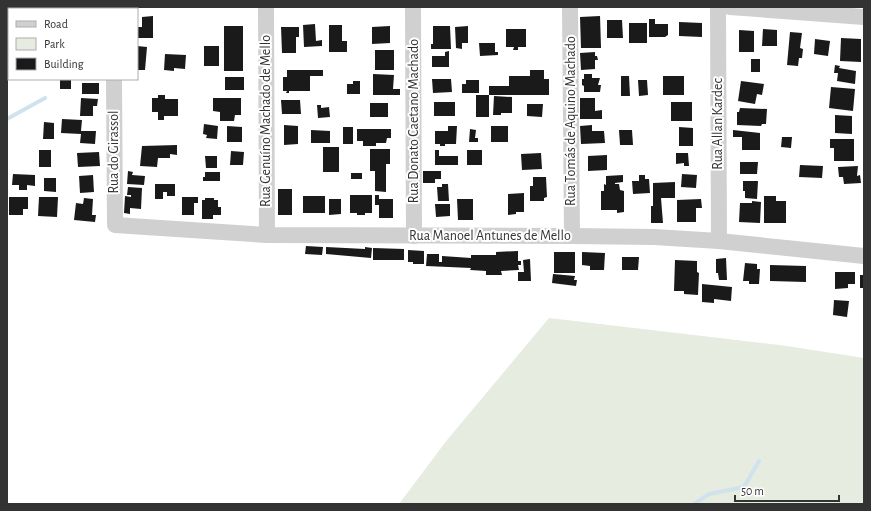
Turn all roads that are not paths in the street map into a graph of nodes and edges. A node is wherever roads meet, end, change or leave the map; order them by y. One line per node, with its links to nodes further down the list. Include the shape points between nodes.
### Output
1 (266, 7): 9 (street, Rua Genuíno Machado de Mello)
2 (413, 7): 10 (street, Rua Donato Caetano Machado)
3 (570, 7): 11 (street, Rua Tomás de Aquino Machado)
4 (718, 7): 12 (street, Rua Allan Kardec)
5 (730, 7): 6 (street)
6 (864, 17)
7 (114, 80): 8 (street, Rua do Girassol)
8 (115, 225): 9 (street, Rua Manoel Antunes de Mello)
9 (267, 236): 10 (street, Rua Manoel Antunes de Mello)
10 (414, 236): 11 (street, Rua Manoel Antunes de Mello)
11 (572, 236): 12 (street, Rua Manoel Antunes de Mello)
12 (719, 241): 13 (street, Rua Manoel Antunes de Mello)
13 (864, 256)

